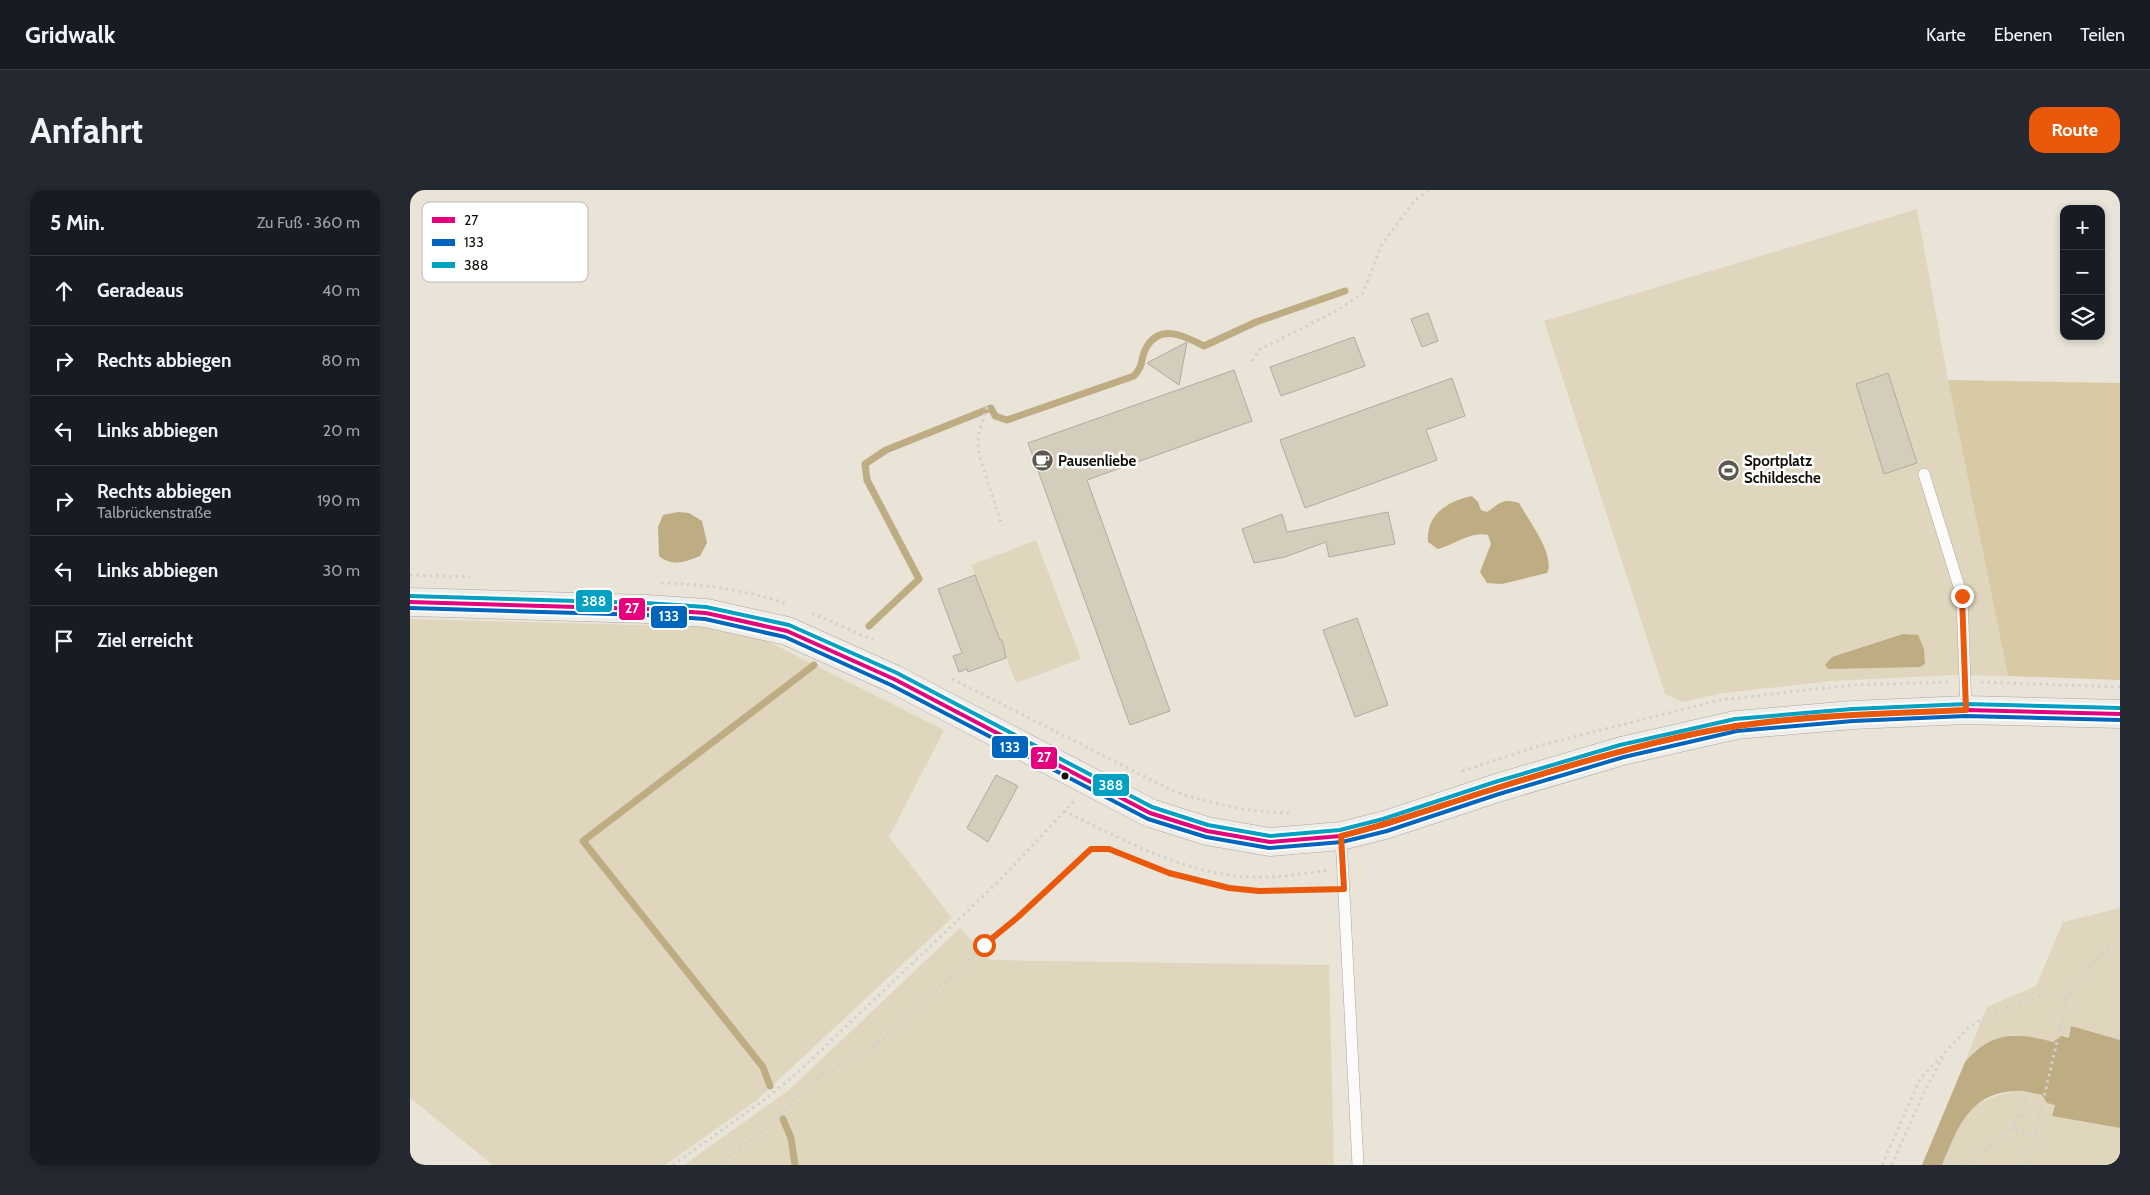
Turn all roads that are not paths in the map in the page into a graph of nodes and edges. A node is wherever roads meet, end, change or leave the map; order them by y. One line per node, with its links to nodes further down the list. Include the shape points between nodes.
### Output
1 (1924, 474): 3 (lane, via 1962,596)
2 (410, 602): 5 (main road, via 646,608 706,613 787,631 894,678 1150,812 1208,831 1270,842)
3 (1966, 710): 4 (main road); 5 (main road, via 1775,720 1697,733 1622,750)
4 (2120, 714)
5 (1341, 836): 6 (lane)
6 (1358, 1165)

